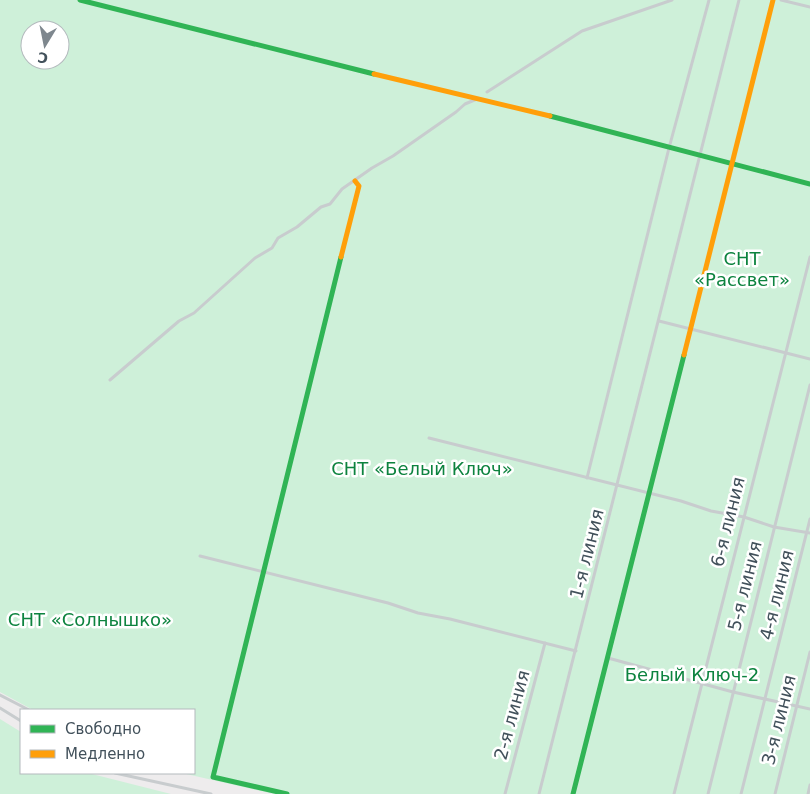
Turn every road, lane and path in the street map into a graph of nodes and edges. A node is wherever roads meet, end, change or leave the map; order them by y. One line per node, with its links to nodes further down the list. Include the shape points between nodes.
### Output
1 (80, 0): 9 (street)
2 (672, 0): 8 (street, via 582,31)
3 (709, 0): 10 (street)
4 (739, 0): 11 (street, 1-я линия)
5 (773, 0): 12 (street)
6 (782, 0): 7 (street)
7 (810, 7)
8 (487, 92)
9 (477, 99): 10 (street); 13 (street, via 465,104)
10 (669, 148): 11 (street); 23 (street)
11 (701, 156): 12 (street); 16 (street, 1-я линия)
12 (733, 164): 14 (street); 17 (street)
13 (355, 181): 20 (street, via 342,189 330,204 278,238 272,248 198,309 178,321); 31 (street, via 359,186)
14 (810, 184)
15 (810, 258): 18 (street, 6-я линия)
16 (659, 321): 17 (street); 24 (street, 1-я линия)
17 (690, 330): 18 (street); 25 (street)
18 (785, 353): 19 (street); 26 (street, 6-я линия)
19 (810, 359)
20 (110, 380)
21 (810, 385): 28 (street, 5-я линия)
22 (430, 438): 23 (street)
23 (587, 478): 24 (street)
24 (618, 486): 25 (street); 33 (street, 1-я линия)
25 (649, 493): 26 (street); 35 (street)
26 (744, 517): 28 (street); 36 (street, 6-я линия)
27 (810, 519): 29 (street, 4-я линия)
28 (774, 527): 29 (street); 37 (street, 5-я линия)
29 (808, 533): 39 (street, 4-я линия)
30 (200, 556): 31 (street)
31 (263, 572): 32 (street); 48 (street, via 213,777)
32 (545, 643): 33 (street); 49 (street, 2-я линия)
33 (576, 650): 50 (street, 1-я линия)
34 (810, 652): 40 (street, 3-я линия)
35 (608, 658): 36 (street); 51 (street)
36 (701, 684): 37 (street); 52 (street, 6-я линия)
37 (733, 692): 39 (street); 53 (street, 5-я линия)
38 (0, 696): 42 (street)
39 (765, 698): 40 (street); 54 (street, 4-я линия)
40 (796, 706): 43 (street); 55 (street, 3-я линия)
41 (0, 708): 44 (street)
42 (27, 709)
43 (810, 709)
44 (20, 720)
45 (119, 774): 47 (street)
46 (810, 785): 56 (street)
47 (211, 794)
48 (287, 794)
49 (505, 794)
50 (539, 794)
51 (573, 794)
52 (674, 794)
53 (708, 794)
54 (741, 794)
55 (774, 794)
56 (808, 794)

